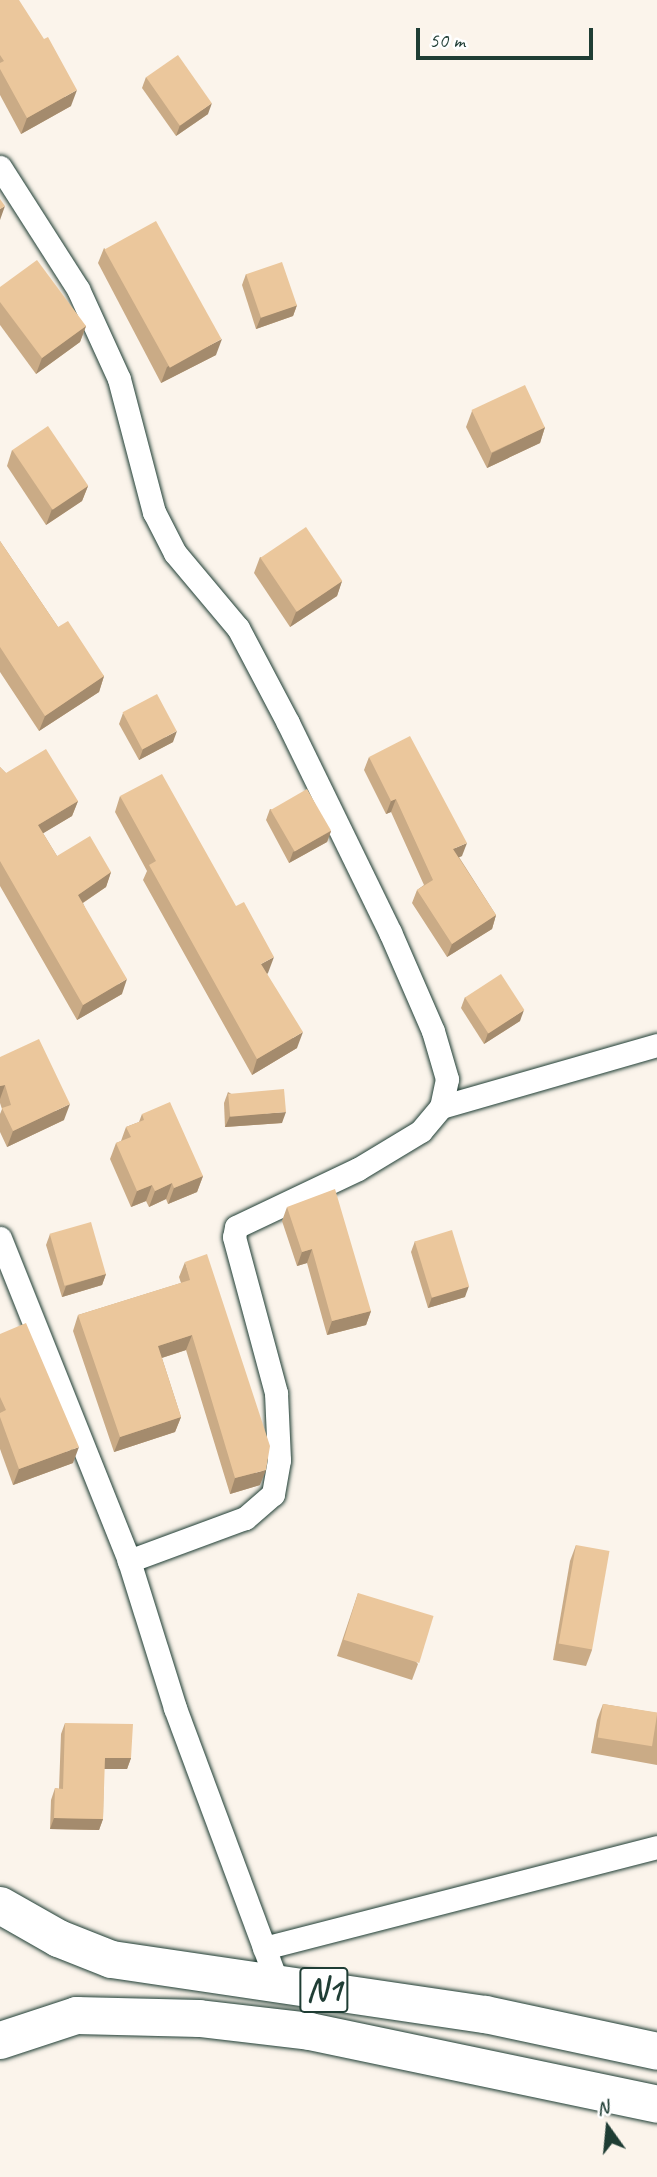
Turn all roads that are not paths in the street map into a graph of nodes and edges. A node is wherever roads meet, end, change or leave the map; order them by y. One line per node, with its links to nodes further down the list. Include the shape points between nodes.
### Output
1 (0, 167): 3 (street, via 78,289 119,379 139,441 154,512 175,554 238,628 390,932 433,1031 447,1079)
2 (657, 1045): 3 (street)
3 (440, 1107): 6 (street, via 421,1131 358,1169 236,1227 234,1237 276,1393 279,1460 273,1494 245,1518)
4 (0, 1238): 5 (street)
5 (10, 1299): 6 (street)
6 (129, 1561): 9 (street, via 175,1708)
7 (657, 1847): 9 (street)
8 (0, 1905): 10 (main road, N1, via 58,1938 111,1959)
9 (264, 1948): 10 (street)
10 (278, 1985): 12 (main road, N1, via 485,2014)
11 (0, 2040): 13 (main road, N1, via 76,2015 199,2018 309,2031)
12 (657, 2051)
13 (657, 2104)

